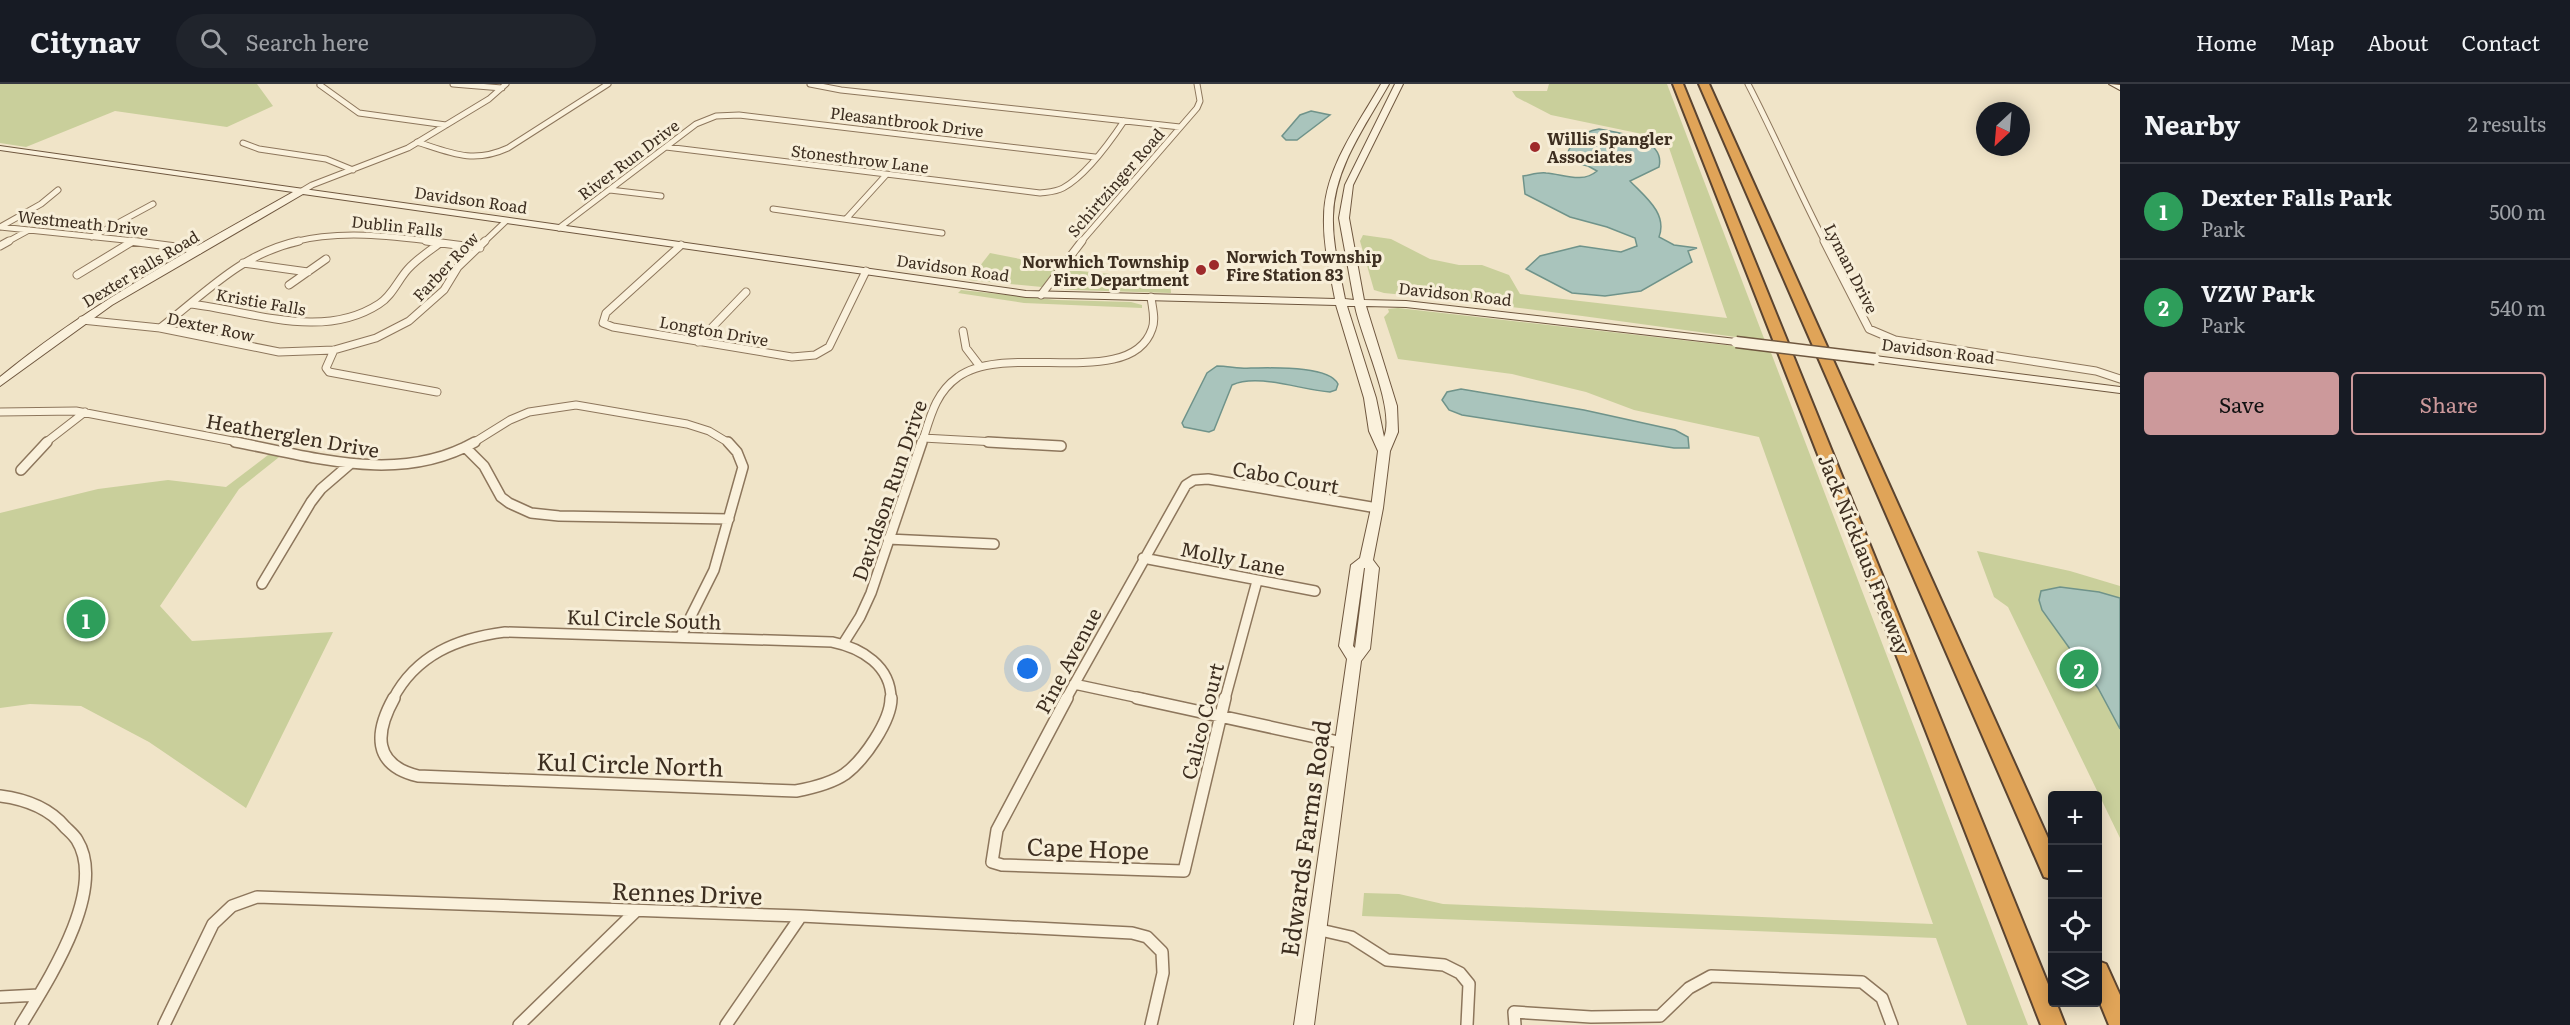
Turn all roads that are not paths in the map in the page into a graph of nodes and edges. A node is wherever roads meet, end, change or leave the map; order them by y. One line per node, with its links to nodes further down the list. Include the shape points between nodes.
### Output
1 (453, 84): 12 (street)
2 (608, 84): 18 (street, via 492,155 460,157)
3 (810, 84): 15 (street)
4 (1197, 84): 17 (street, Schirtzinger Road, via 1199,105)
5 (1385, 84): 53 (main road, Edwards Farms Road, via 1333,183 1329,240)
6 (1399, 84): 54 (main road, Edwards Farms Road, via 1361,157 1346,198 1344,218)
7 (1678, 84): 110 (highway, Jack Nicklaus Freeway)
8 (1704, 84): 91 (highway, Jack Nicklaus Freeway)
9 (1748, 84): 62 (street, Lyman Drive, via 1869,329 1895,339)
10 (2113, 84): 13 (main road)
11 (320, 85): 16 (street, via 359,113)
12 (504, 86): 16 (street)
13 (2120, 88)
14 (716, 116): 20 (street, River Run Drive, via 701,121); 22 (street, Pleasantbrook Drive, via 739,115)
15 (1124, 121): 17 (street); 22 (street)
16 (446, 125): 18 (street)
17 (1180, 127): 51 (street, Schirtzinger Road)
18 (417, 142): 23 (street)
19 (243, 143): 23 (street, via 326,159)
20 (666, 147): 24 (street, Stonesthrow Lane); 26 (street, River Run Drive)
21 (0, 148): 27 (main road, Davidson Road)
22 (1095, 157): 24 (street, Stonesthrow Lane, via 1065,186 1051,192)
23 (353, 170): 27 (street)
24 (886, 175): 31 (street)
25 (58, 190): 33 (street)
26 (610, 190): 28 (street); 34 (street, River Run Drive)
27 (302, 191): 32 (main road, Davidson Road); 43 (main road, Dexter Falls Road)
28 (661, 196)
29 (153, 204): 37 (street)
30 (773, 209): 31 (street)
31 (846, 219): 36 (street)
32 (506, 221): 34 (main road, Davidson Road); 42 (street, Farber Row)
33 (0, 227): 35 (street, Westmeath Drive)
34 (559, 228): 40 (main road, Davidson Road)
35 (29, 230): 37 (street, Westmeath Drive); 41 (street)
36 (942, 232)
37 (92, 237): 38 (street, Westmeath Drive)
38 (132, 241): 43 (street, Westmeath Drive); 48 (street)
39 (440, 243): 42 (street, Dublin Falls); 45 (street, Dublin Falls, via 337,233 279,246); 55 (street, Kristie Falls, via 408,269 382,303 345,319 320,323 289,321)
40 (681, 245): 46 (main road, Davidson Road); 59 (street, Longton Drive, via 602,320 613,327)
41 (0, 246)
42 (480, 248): 60 (street, Farber Row, via 458,267 444,290 409,321 376,338)
43 (199, 250): 56 (main road, Dexter Falls Road)
44 (326, 260): 47 (street)
45 (243, 263): 47 (street); 55 (street, Dublin Falls)
46 (866, 271): 51 (main road, Davidson Road); 59 (street, Longton Drive, via 823,352 792,357)
47 (308, 272): 49 (street)
48 (77, 275)
49 (289, 285)
50 (746, 292): 59 (street)
51 (1041, 295): 52 (main road, Davidson Road)
52 (1151, 297): 53 (main road, Davidson Road); 61 (street, Davidson Run Drive, via 1152,332 1144,345 1125,356 1091,363 1009,361)
53 (1340, 301): 54 (main road, Davidson Road); 71 (main road, Edwards Farms Road, via 1370,398 1375,431)
54 (1359, 302): 64 (main road, Davidson Road, bridge, via 1474,310); 71 (main road, Edwards Farms Road, via 1391,406 1392,432)
55 (191, 304): 57 (street, Dublin Falls)
56 (82, 320): 57 (street, Dexter Row); 63 (main road, Dexter Falls Road)
57 (160, 328): 60 (street, Dexter Row, via 269,351)
58 (963, 331): 61 (street, via 966,348)
59 (698, 342)
60 (334, 350): 65 (street, via 326,363 329,372)
61 (979, 365): 68 (street, Davidson Run Drive, via 961,373 942,389)
62 (2120, 379)
63 (0, 383)
64 (2120, 390)
65 (437, 392)
66 (0, 412): 67 (street, Heatherglen Drive)
67 (85, 412): 72 (street, Heatherglen Drive); 73 (street, via 52,436)
68 (923, 438): 69 (street); 77 (street, Davidson Run Drive)
69 (1061, 446)
70 (465, 447): 72 (street, Heatherglen Drive, via 402,466); 76 (street, via 484,466 501,497 531,513); 76 (street, Heatherglen Drive, via 528,412 575,405 674,421 707,430 739,454 743,467)
71 (1384, 451): 75 (main road, Edwards Farms Road)
72 (350, 464): 81 (street, via 310,502)
73 (21, 470)
74 (1189, 482): 75 (street, Cabo Court, via 1208,479); 79 (street, Pine Avenue)
75 (1377, 508): 89 (main road, Edwards Farms Road, via 1366,560 1372,568 1363,649 1354,659)
76 (729, 519): 83 (street, via 714,570)
77 (888, 539): 78 (street); 84 (street, Davidson Run Drive, via 871,593)
78 (994, 544)
79 (1143, 558): 80 (street, Molly Lane); 85 (street, Pine Avenue)
80 (1257, 580): 82 (street, Molly Lane); 86 (street, Calico Court)
81 (262, 584)
82 (1316, 591)
83 (681, 636): 84 (street, Kul Circle South); 88 (street, Kul Circle South, via 505,632 461,640 421,662 406,678 395,693)
84 (843, 644): 87 (street, Kul Circle South, via 873,659 889,680 891,705)
85 (1074, 684): 86 (street); 92 (street, Pine Avenue, via 997,830)
86 (1220, 717): 89 (street); 93 (street, Calico Court)
87 (885, 722): 88 (street, Kul Circle North, via 867,750 844,774 812,788 796,790 429,778 397,769 387,760 381,749)
88 (383, 725)
89 (1343, 743): 96 (main road, Edwards Farms Road)
90 (0, 796): 98 (street, via 52,814 68,827 82,849 86,885 83,901 63,952)
91 (2048, 861)
92 (992, 862): 93 (street, Cape Hope)
93 (1184, 871)
94 (635, 912): 95 (street, Rennes Drive); 102 (street, Rennes Drive, via 257,897 240,901 213,924); 103 (street)
95 (801, 916): 104 (street); 105 (street, Rennes Drive, via 1121,932 1146,937 1162,952 1163,973)
96 (1316, 929): 106 (main road, Edwards Farms Road); 107 (street, via 1351,937 1387,960 1444,965 1460,973 1469,984)
97 (2102, 983): 100 (highway)
98 (39, 995): 99 (street); 101 (street)
99 (0, 997)
100 (2120, 1022)
101 (21, 1025)
102 (164, 1025)
103 (519, 1025)
104 (726, 1025)
105 (1151, 1025)
106 (1304, 1025)
107 (1467, 1025)
108 (1515, 1025): 109 (street, via 1514,1012 1660,1016 1682,992 1711,975 1862,982 1882,998)
109 (1892, 1025)
110 (2053, 1025)

